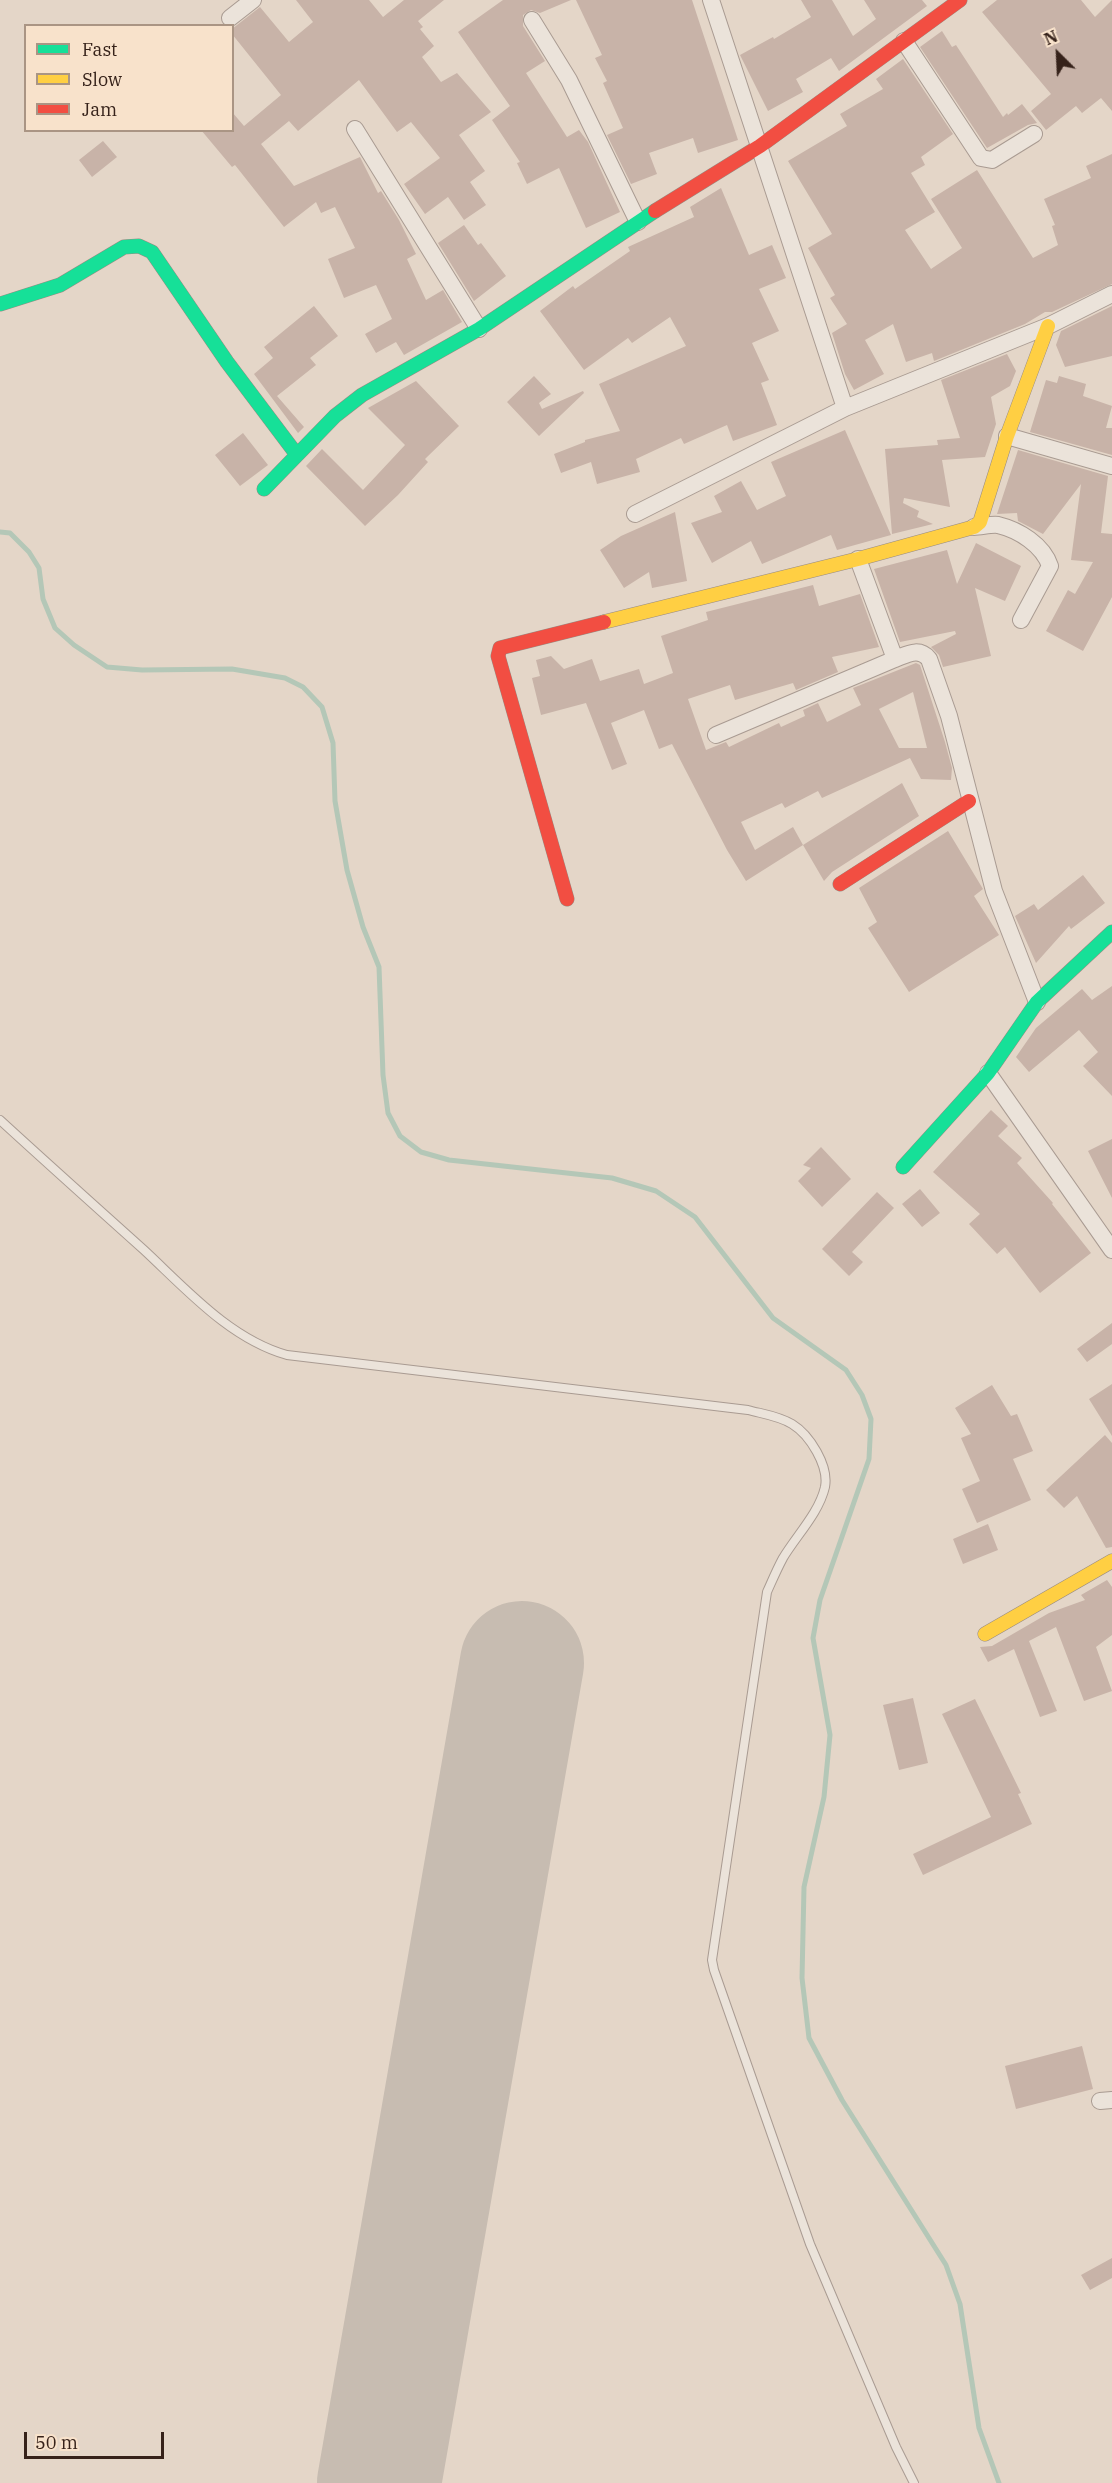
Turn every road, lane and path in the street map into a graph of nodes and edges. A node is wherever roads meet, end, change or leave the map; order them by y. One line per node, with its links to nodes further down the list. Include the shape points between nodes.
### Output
1 (253, 0): 4 (street)
2 (711, 0): 9 (street)
3 (960, 0): 6 (street)
4 (230, 18)
5 (532, 20): 10 (street, via 569,80)
6 (904, 40): 8 (street, via 981,158 992,160); 9 (street)
7 (356, 129): 14 (street)
8 (1034, 134)
9 (760, 146): 10 (street); 15 (street)
10 (638, 222): 14 (street)
11 (1112, 294): 13 (street)
12 (0, 304): 17 (street, via 60,285 124,247 146,247)
13 (1048, 326): 15 (street); 16 (street)
14 (479, 329): 17 (street, via 362,394)
15 (845, 408): 20 (street)
16 (1007, 436): 18 (street); 21 (street, via 980,522)
17 (297, 455): 19 (street)
18 (1112, 466)
19 (264, 489)
20 (635, 514)
21 (974, 527): 22 (street); 23 (street, via 997,525 1024,535 1046,554 1050,566)
22 (858, 559): 24 (street); 28 (street, via 500,648 500,667)
23 (1021, 620)
24 (895, 659): 25 (street); 26 (street, via 918,651 929,659 949,716)
25 (716, 735)
26 (969, 801): 27 (street); 30 (street, via 994,891)
27 (840, 884)
28 (567, 899)
29 (1112, 932): 30 (street)
30 (1037, 1002): 31 (street)
31 (988, 1073): 33 (street); 34 (street)
32 (0, 1120): 37 (lane, via 209,1309 266,1350 748,1410 794,1425 810,1442 824,1466 825,1485 767,1592 712,1960 810,2244)
33 (903, 1167)
34 (1112, 1250)
35 (1112, 1562): 36 (street)
36 (985, 1634)
37 (914, 2483)

